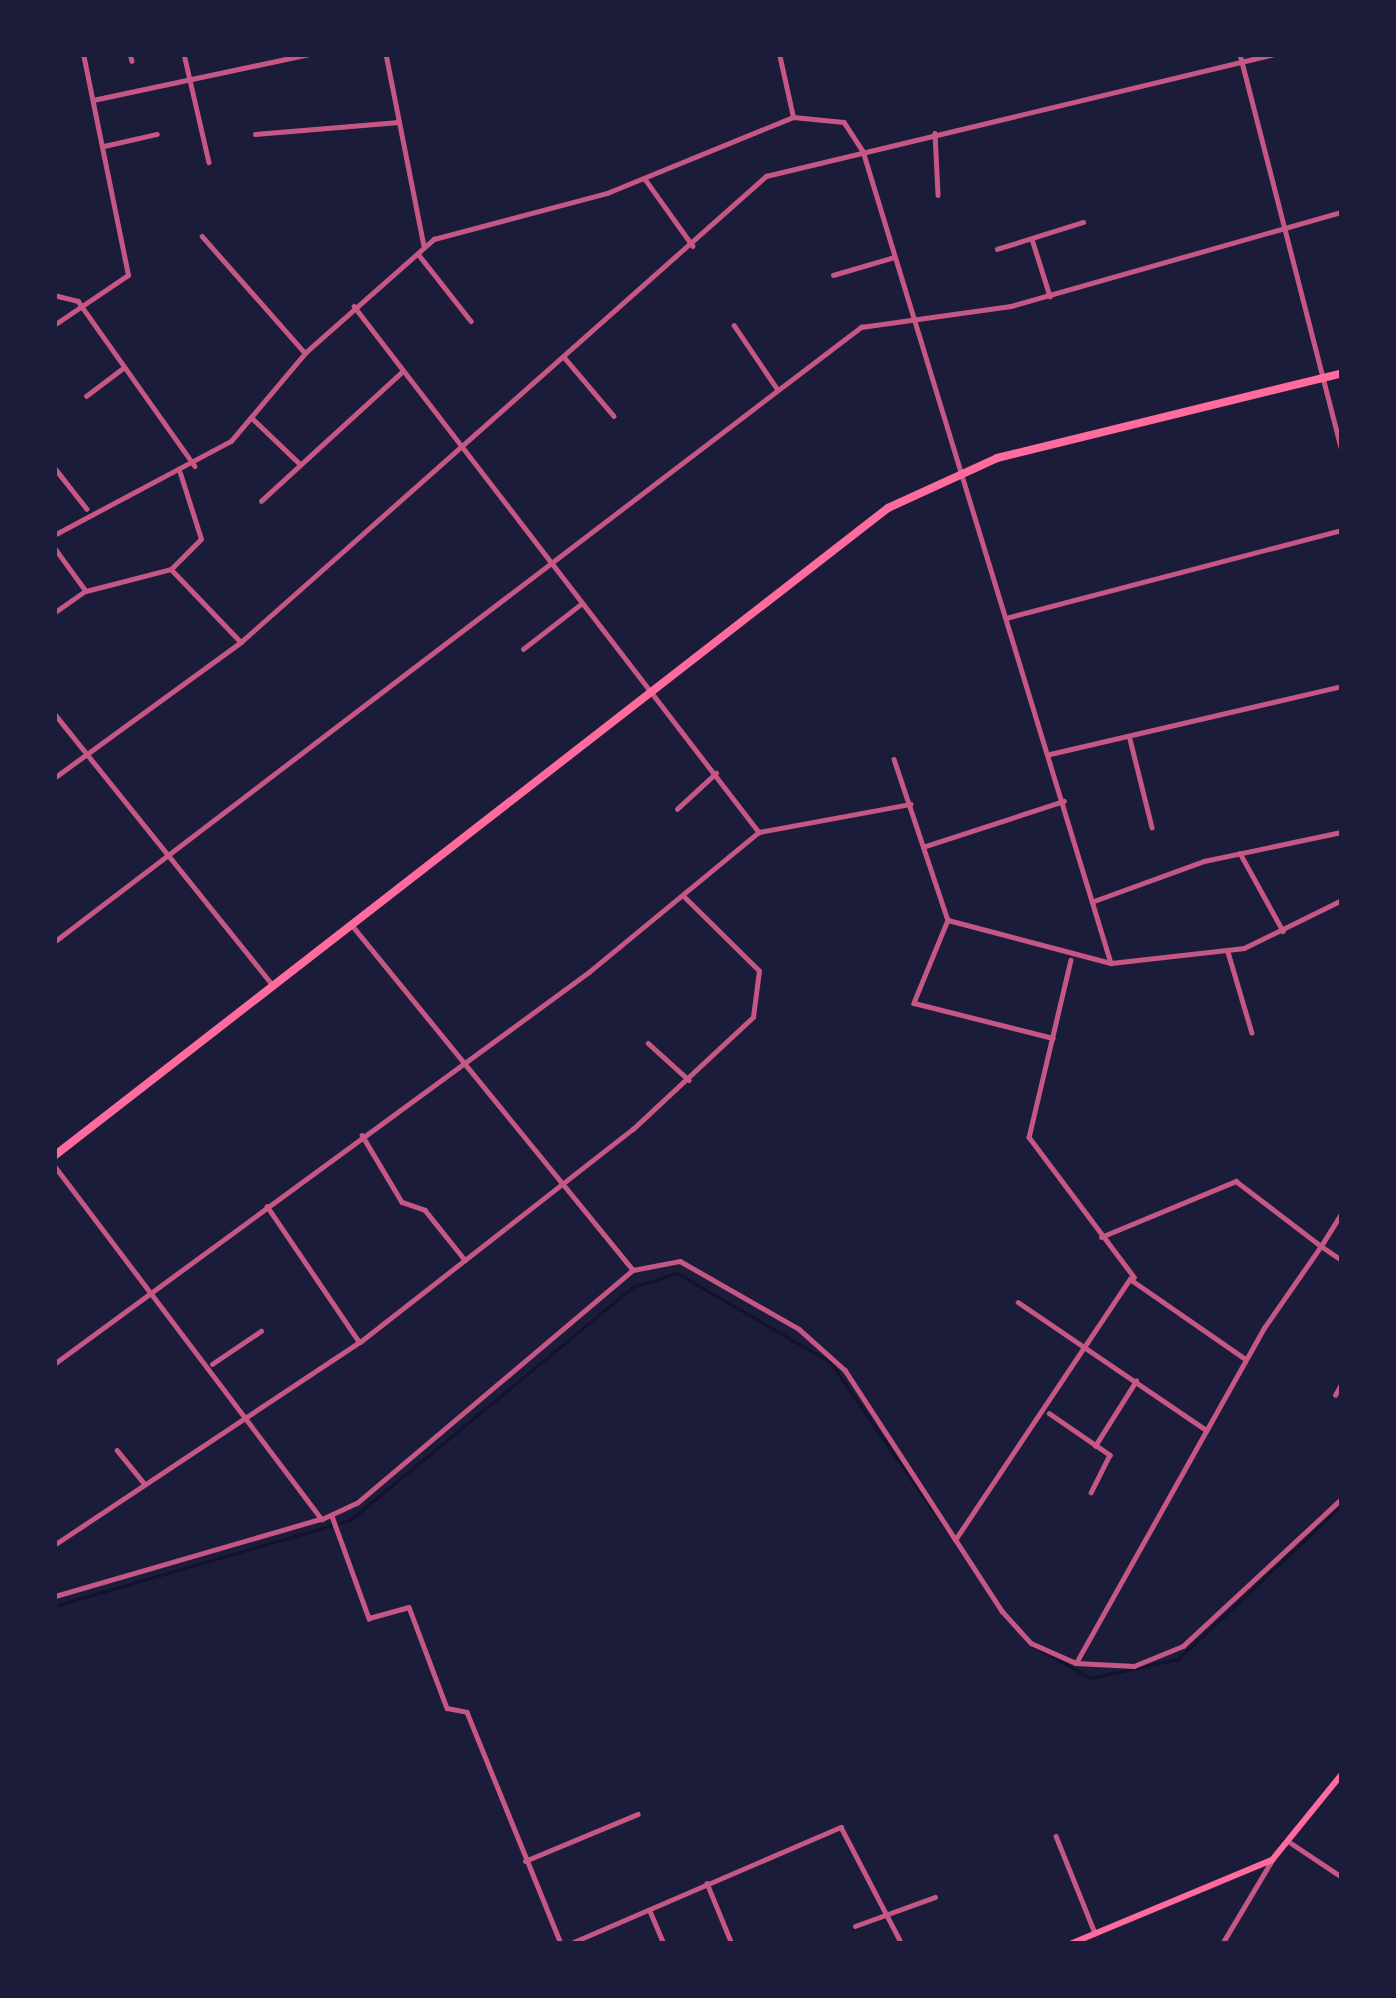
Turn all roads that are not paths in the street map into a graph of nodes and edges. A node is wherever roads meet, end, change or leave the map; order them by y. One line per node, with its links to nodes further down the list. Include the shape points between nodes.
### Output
1 (83, 54): 9 (street)
2 (184, 54): 8 (street)
3 (310, 54): 8 (street)
4 (386, 54): 11 (street)
5 (779, 54): 10 (street)
6 (1270, 54): 7 (street)
7 (1240, 58): 12 (street); 22 (street)
8 (188, 78): 9 (street); 17 (street)
9 (92, 100): 15 (street)
10 (793, 117): 16 (street, via 844,122); 18 (street)
11 (399, 122): 14 (street); 25 (street)
12 (935, 133): 16 (street); 19 (street)
13 (157, 134): 15 (street)
14 (256, 134)
15 (102, 146): 33 (street, via 128,275)
16 (863, 151): 26 (street, via 766,176); 29 (street)
17 (209, 162)
18 (645, 179): 25 (street, via 473,220); 26 (street)
19 (938, 195)
20 (1342, 212): 22 (street)
21 (1083, 222): 24 (street)
22 (1284, 228): 32 (street); 44 (street)
23 (202, 236): 39 (street)
24 (1032, 239): 27 (street); 32 (street)
25 (424, 246): 28 (street)
26 (693, 246): 40 (street)
27 (997, 250)
28 (417, 253): 34 (street); 36 (street)
29 (893, 257): 30 (street); 35 (street)
30 (833, 275)
31 (54, 295): 33 (street)
32 (1049, 296): 35 (street)
33 (78, 301): 37 (street); 41 (street)
34 (354, 306): 39 (street); 42 (street)
35 (911, 316): 45 (street, via 861,327); 54 (street)
36 (471, 321)
37 (54, 325)
38 (734, 325): 45 (street)
39 (305, 353): 48 (street)
40 (564, 357): 47 (street); 49 (street)
41 (123, 368): 46 (street); 52 (street)
42 (402, 372): 49 (street); 51 (street)
43 (1342, 373): 44 (highway)
44 (1323, 378): 50 (street); 54 (highway)
45 (778, 391): 61 (street)
46 (86, 396)
47 (614, 416)
48 (254, 419): 51 (street); 52 (street)
49 (462, 449): 61 (street); 67 (street)
50 (1342, 452)
51 (298, 462): 56 (street)
52 (195, 466): 55 (street)
53 (54, 467): 57 (street)
54 (958, 470): 66 (street); 70 (highway, via 849,534)
55 (180, 473): 57 (street); 62 (street, via 201,538)
56 (261, 501)
57 (87, 509): 59 (street)
58 (1342, 530): 66 (street)
59 (54, 535)
60 (54, 547): 63 (street)
61 (555, 566): 64 (street); 86 (street)
62 (171, 569): 63 (street); 67 (street)
63 (86, 591): 65 (street)
64 (581, 604): 68 (street); 70 (street)
65 (54, 613)
66 (1006, 618): 74 (street)
67 (242, 643): 73 (street)
68 (523, 649)
69 (1342, 686): 72 (street)
70 (650, 695): 76 (street); 91 (highway)
71 (54, 713): 73 (street)
72 (1130, 736): 74 (street); 81 (street)
73 (90, 753): 77 (street); 86 (street)
74 (1050, 754): 78 (street)
75 (894, 759): 79 (street)
76 (716, 773): 80 (street); 82 (street)
77 (54, 778)
78 (1064, 801): 84 (street); 89 (street)
79 (910, 804): 82 (street); 84 (street)
80 (676, 809)
81 (1151, 827)
82 (759, 832): 87 (street)
83 (1342, 832): 85 (street)
84 (922, 847): 90 (street)
85 (1240, 853): 89 (street); 92 (street)
86 (168, 854): 93 (street); 97 (street)
87 (683, 896): 101 (street); 102 (street, via 762,986 753,1017)
88 (1342, 900): 92 (street)
89 (1093, 901): 96 (street)
90 (948, 920): 95 (street); 99 (street, via 914,1003)
91 (351, 924): 97 (highway); 101 (street)
92 (1283, 931): 94 (street)
93 (54, 942)
94 (1228, 951): 96 (street); 98 (street)
95 (1071, 960): 96 (street); 99 (street)
96 (1111, 963)
97 (273, 986): 104 (highway)
98 (1252, 1033)
99 (1054, 1038): 109 (street, via 1029,1137)
100 (648, 1043): 102 (street)
101 (465, 1063): 103 (street); 106 (street)
102 (689, 1079): 106 (street)
103 (362, 1135): 107 (street); 111 (street, via 402,1202 424,1210)
104 (54, 1156)
105 (54, 1166): 115 (street)
106 (565, 1182): 111 (street); 113 (street)
107 (267, 1206): 115 (street); 118 (street)
108 (1342, 1214): 110 (street)
109 (1101, 1237): 110 (street, via 1236,1181); 114 (street)
110 (1321, 1246): 112 (street); 120 (street)
111 (465, 1259): 118 (street)
112 (1342, 1260)
113 (633, 1270): 134 (street); 136 (street, via 680,1261 799,1329 845,1370)
114 (1135, 1277): 119 (street); 120 (street)
115 (155, 1293): 121 (street); 122 (street)
116 (1018, 1302): 119 (street)
117 (261, 1331): 122 (street)
118 (360, 1342): 126 (street)
119 (1090, 1353): 123 (street); 127 (street)
120 (1245, 1359): 128 (street)
121 (54, 1364)
122 (212, 1364): 126 (street)
123 (1136, 1381): 128 (street); 129 (street)
124 (1342, 1383): 125 (street)
125 (1335, 1395)
126 (249, 1412): 131 (street); 135 (street)
127 (1049, 1413): 129 (street); 136 (street)
128 (1206, 1430): 139 (street)
129 (1095, 1446): 132 (street, via 1111,1459)
130 (117, 1450): 131 (street)
131 (144, 1484): 137 (street)
132 (1091, 1493)
133 (1342, 1498): 139 (street, via 1168,1654 1105,1669)
134 (333, 1517): 135 (street); 145 (street, via 369,1618 411,1609 447,1708 466,1712)
135 (322, 1519): 138 (street)
136 (956, 1540): 139 (street, via 1030,1643)
137 (54, 1545)
138 (54, 1597)
139 (1076, 1663)
140 (1342, 1774): 143 (main road)
141 (638, 1814): 145 (street)
142 (1056, 1836): 152 (street)
143 (1291, 1843): 144 (main road); 146 (street)
144 (1272, 1860): 152 (main road); 159 (street)
145 (525, 1861): 153 (street)
146 (1342, 1877)
147 (707, 1883): 149 (street); 150 (street, via 847,1827); 156 (street)
148 (935, 1897): 150 (street)
149 (650, 1911): 154 (street); 155 (street)
150 (890, 1915): 151 (street); 157 (street)
151 (855, 1926)
152 (1095, 1933): 158 (main road)
153 (561, 1944)
154 (569, 1944)
155 (664, 1944)
156 (732, 1944)
157 (902, 1944)
158 (1070, 1944)
159 (1222, 1944)

